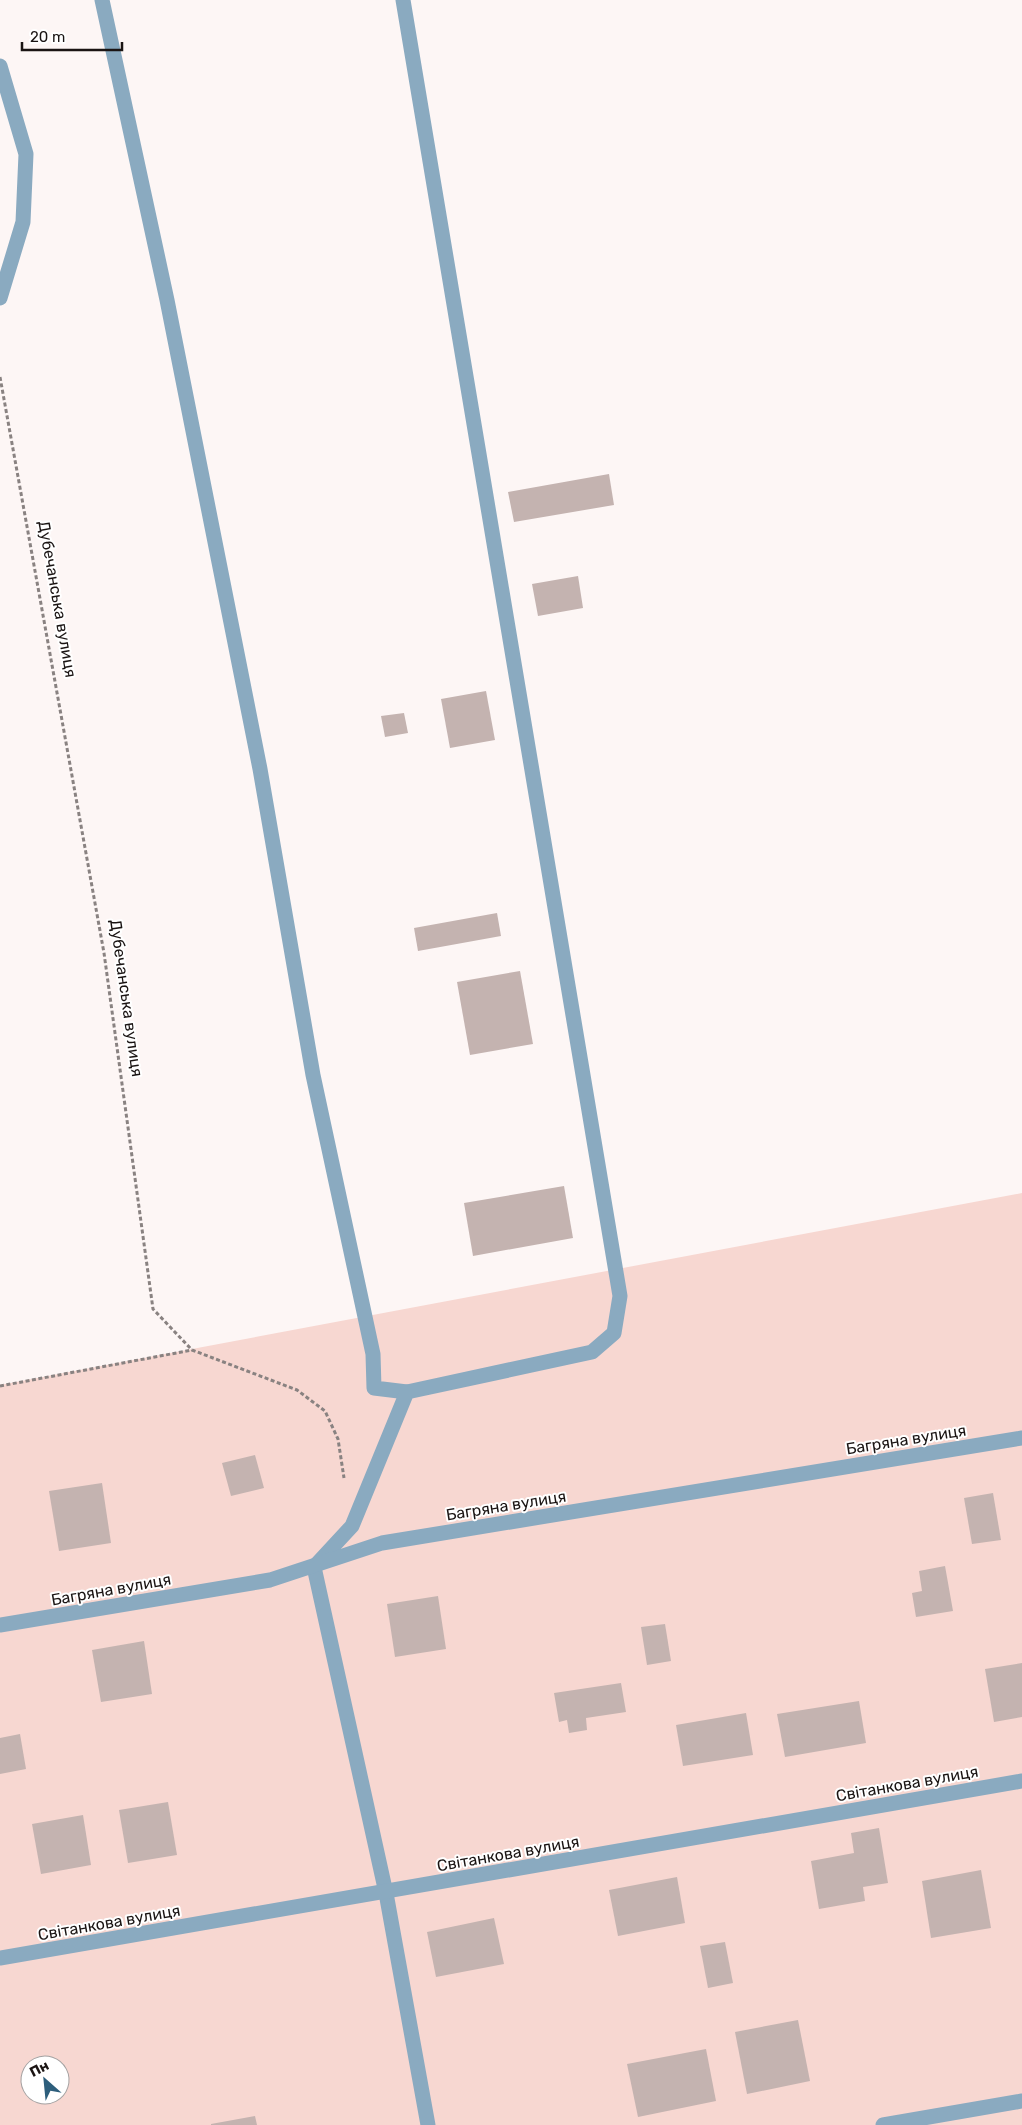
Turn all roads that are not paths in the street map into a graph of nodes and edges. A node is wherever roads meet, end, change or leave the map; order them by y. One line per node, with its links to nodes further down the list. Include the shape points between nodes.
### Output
1 (102, 0): 5 (street, via 167,300 258,760 313,1075 373,1354 374,1388)
2 (403, 0): 5 (street, via 620,1296 614,1333 592,1352)
3 (0, 66): 4 (street, via 26,154 23,222)
4 (0, 298)
5 (407, 1392): 7 (street, via 352,1526)
6 (1022, 1438): 7 (street, Багряна вулиця, via 382,1543)
7 (314, 1567): 8 (street, Багряна вулиця, via 270,1580); 10 (street)
8 (0, 1625)
9 (1022, 1781): 10 (street, Світанкова вулиця)
10 (386, 1892): 11 (street, Світанкова вулиця); 13 (street)
11 (0, 1958)
12 (1022, 2101): 14 (street)
13 (428, 2125)
14 (883, 2125)

